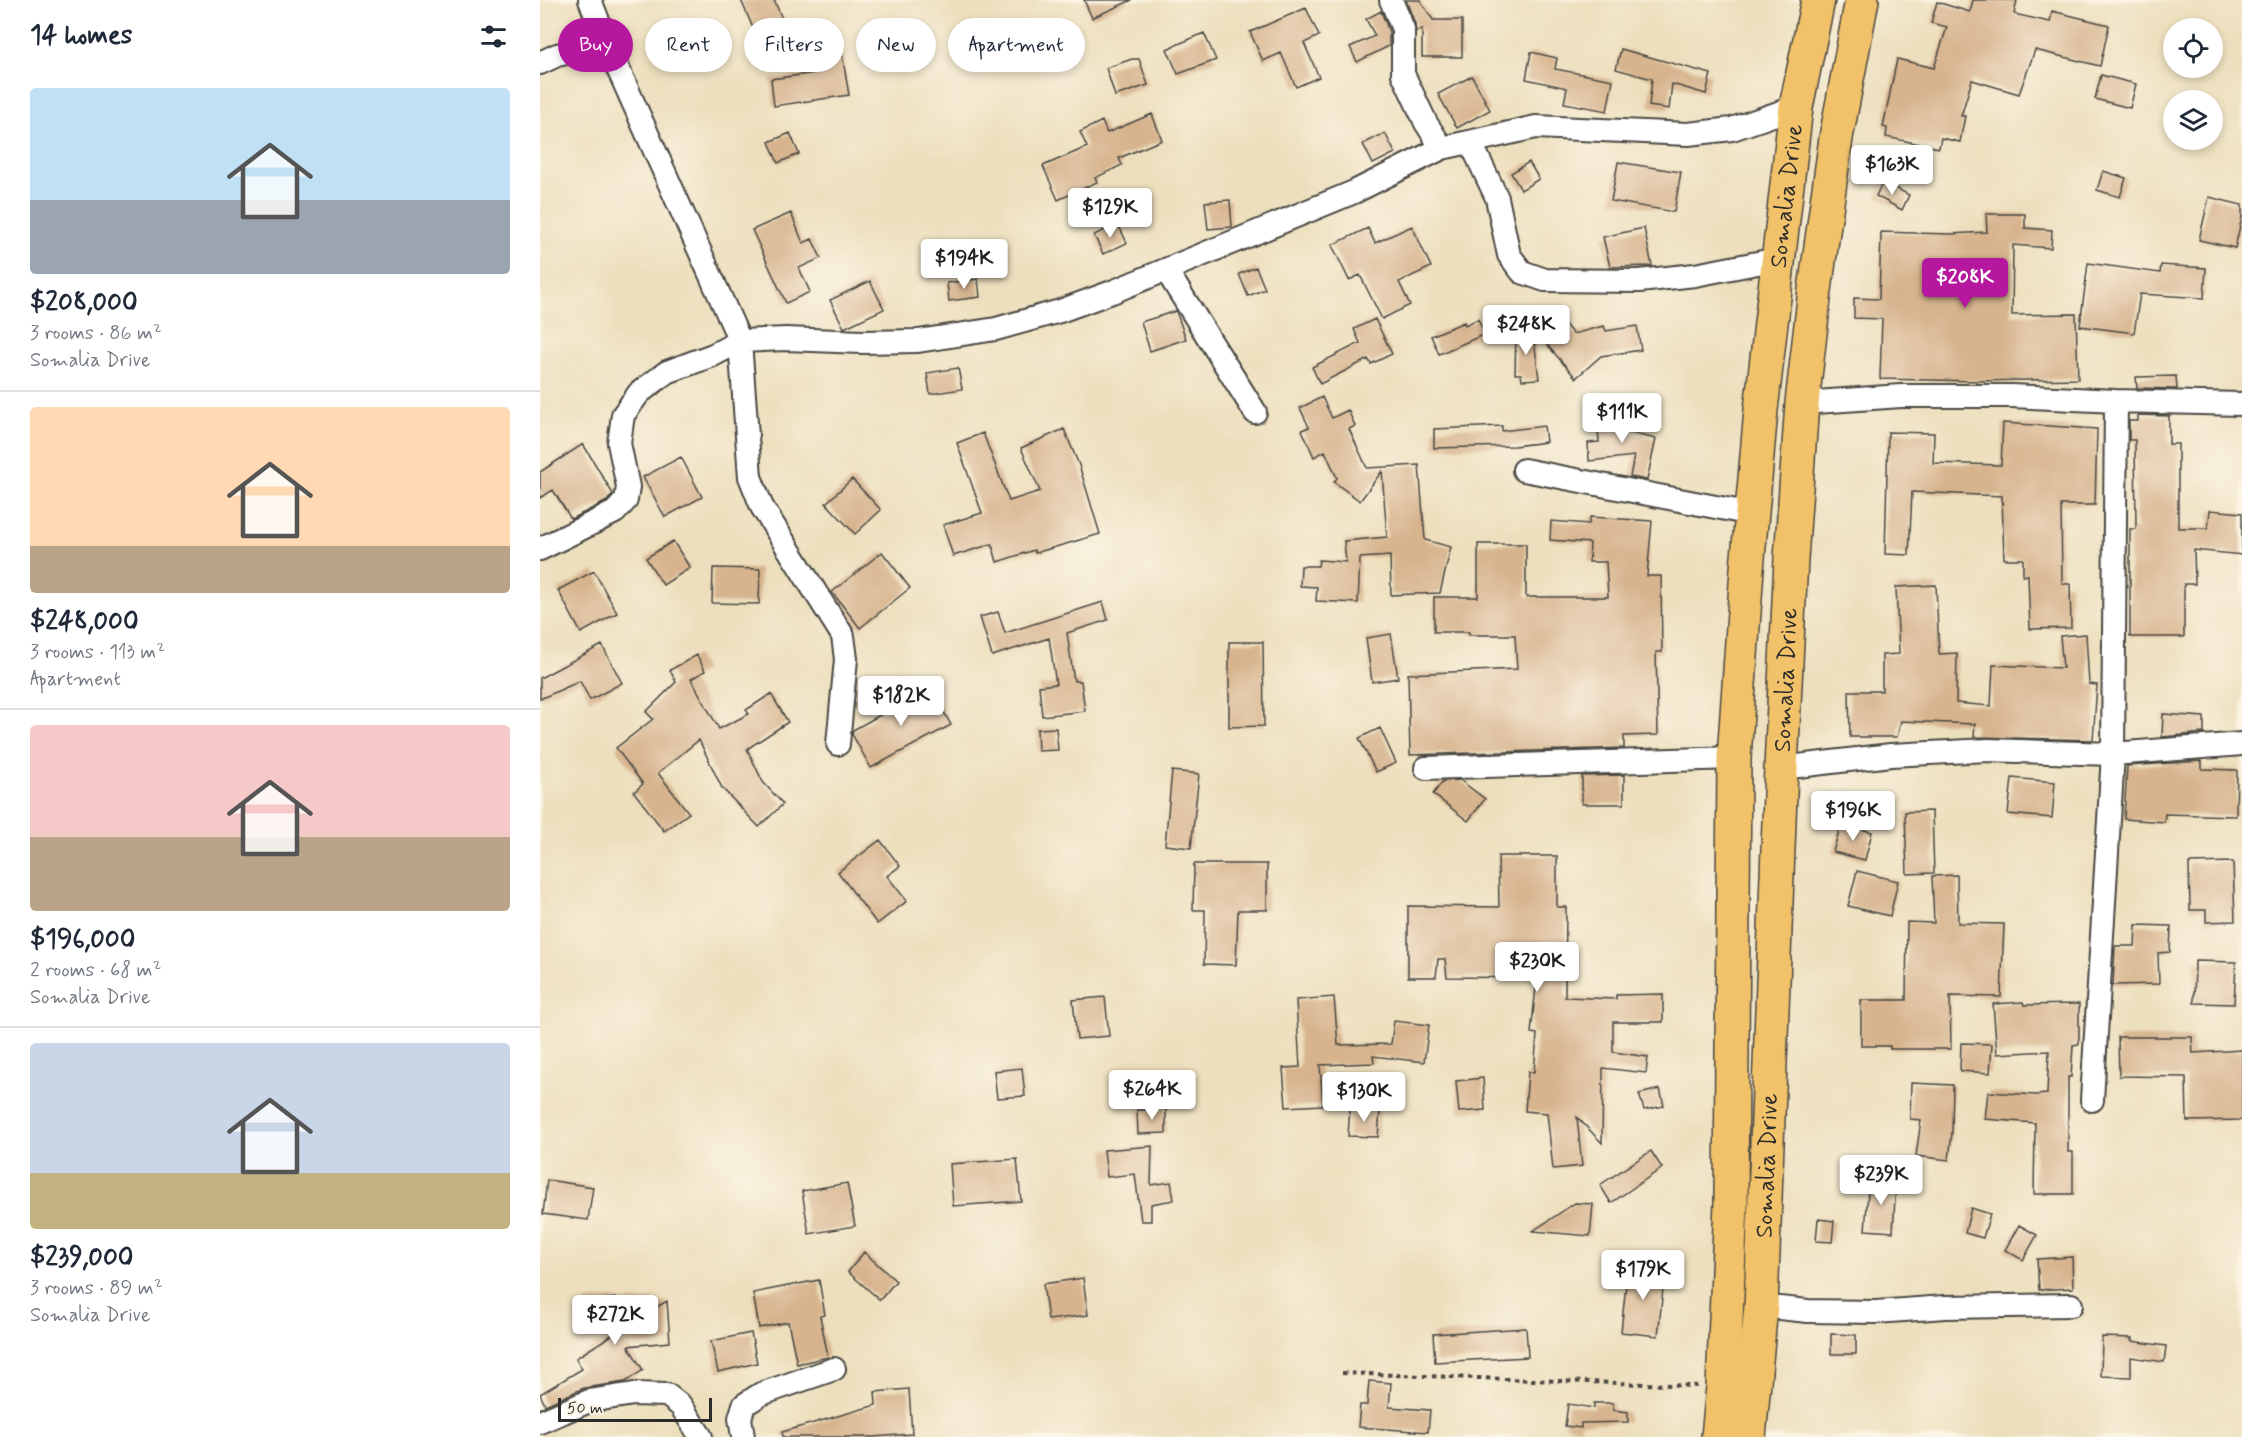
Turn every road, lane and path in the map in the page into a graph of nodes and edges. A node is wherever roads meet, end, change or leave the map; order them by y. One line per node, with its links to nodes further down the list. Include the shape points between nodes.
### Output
1 (590, 0): 5 (street)
2 (1390, 0): 11 (street, via 1403,29 1403,74)
3 (1818, 0): 9 (main road, Somalia Drive)
4 (1862, 0): 16 (main road, Somalia Drive, via 1836,138)
5 (597, 18)
6 (558, 55): 7 (street)
7 (540, 63)
8 (620, 72): 14 (street)
9 (1796, 107): 10 (street, via 1732,129 1688,134 1536,127); 12 (main road, Somalia Drive)
10 (1471, 143): 11 (street); 12 (street, via 1497,198 1509,255 1522,272 1545,280 1639,281)
11 (1442, 148): 13 (street, via 1354,192)
12 (1778, 259): 20 (main road, Somalia Drive)
13 (1166, 270): 14 (street, via 1060,311 996,329 918,341); 18 (street)
14 (740, 341): 21 (street, via 713,356 667,372 639,393 624,415 620,443 628,487 626,500 615,512); 22 (street, via 750,477 762,507 843,636 846,659)
15 (2116, 401): 16 (street, via 1901,396); 17 (street); 24 (street)
16 (1802, 403): 27 (main road, Somalia Drive)
17 (2242, 404)
18 (1255, 412)
19 (1524, 470): 20 (street)
20 (1752, 514): 25 (main road, Somalia Drive)
21 (540, 549)
22 (838, 744)
23 (2242, 744): 24 (street)
24 (2113, 754): 27 (street, via 1977,751 1891,755); 28 (street)
25 (1734, 758): 26 (street); 33 (main road, Somalia Drive, via 1731,1203)
26 (1426, 768)
27 (1781, 768): 30 (main road, Somalia Drive)
28 (2092, 1100)
29 (2071, 1305): 30 (street, via 1945,1306 1876,1312)
30 (1761, 1306): 38 (main road, Somalia Drive)
31 (834, 1368): 36 (street, via 761,1394 744,1405 740,1418)
32 (1342, 1373): 33 (path)
33 (1723, 1387): 37 (main road, Somalia Drive)
34 (540, 1422): 35 (street, via 589,1401 634,1394 667,1395 681,1406)
35 (701, 1437)
36 (742, 1437)
37 (1718, 1437)
38 (1749, 1437)

